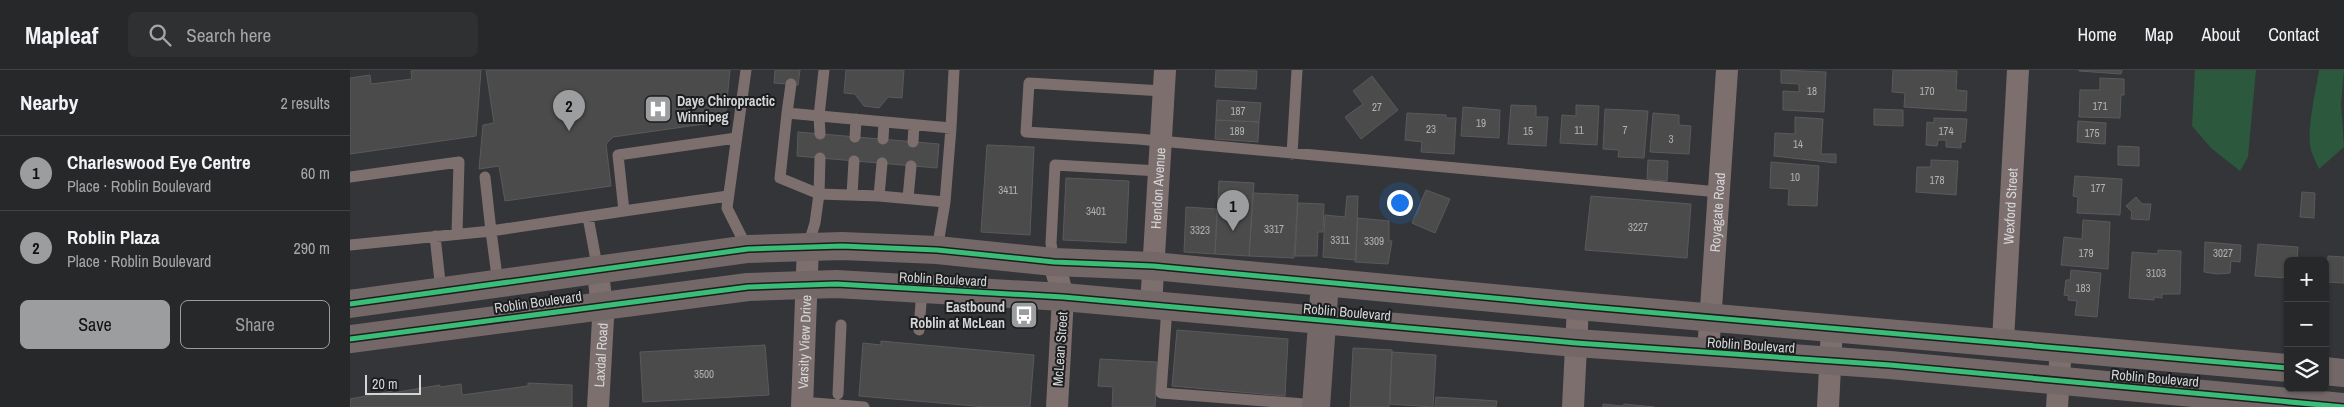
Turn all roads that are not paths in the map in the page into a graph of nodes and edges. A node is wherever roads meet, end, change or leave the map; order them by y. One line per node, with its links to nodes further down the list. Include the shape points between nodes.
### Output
1 (746, 70): 17 (lane)
2 (824, 70): 10 (lane)
3 (954, 70): 14 (lane)
4 (1297, 70): 21 (lane)
5 (1727, 70): 29 (street, Royagate Road)
6 (2018, 70): 64 (street, Wexford Street)
7 (1164, 80): 20 (street, Hendon Avenue); 20 (lane, via 1029,84 1026,132)
8 (791, 84): 9 (lane)
9 (787, 113): 10 (lane); 30 (lane, via 780,178)
10 (819, 116): 11 (lane); 15 (lane)
11 (856, 119): 12 (lane); 16 (lane)
12 (884, 122): 13 (lane); 18 (lane)
13 (914, 125): 14 (lane); 19 (lane)
14 (951, 128): 35 (lane)
15 (820, 134)
16 (855, 137)
17 (736, 138): 31 (lane); 36 (lane, via 618,155)
18 (883, 140)
19 (913, 142)
20 (1160, 143): 21 (lane); 26 (street, Hendon Avenue)
21 (1292, 154): 29 (lane)
22 (820, 158): 30 (lane)
23 (854, 160): 32 (lane)
24 (882, 163): 33 (lane)
25 (911, 166): 34 (lane)
26 (1159, 171): 45 (lane, via 1055,165 1051,243); 46 (street, Hendon Avenue)
27 (350, 177): 39 (lane, via 459,162)
28 (485, 177): 38 (lane)
29 (1719, 192): 58 (street, Royagate Road)
30 (819, 194): 32 (lane); 42 (lane)
31 (728, 196): 36 (lane); 43 (lane, via 727,208)
32 (852, 196): 33 (lane)
33 (879, 196): 34 (lane)
34 (908, 198): 35 (lane)
35 (945, 202): 44 (lane)
36 (624, 212): 37 (lane)
37 (588, 217): 38 (lane); 47 (lane)
38 (491, 231): 39 (lane); 49 (lane)
39 (457, 234): 40 (lane)
40 (435, 236): 41 (lane); 52 (lane)
41 (350, 245)
42 (808, 246): 43 (main road, Roblin Boulevard); 44 (main road, Roblin Boulevard); 50 (street, Varsity View Drive)
43 (748, 249): 47 (main road, Roblin Boulevard)
44 (937, 250): 45 (main road, Roblin Boulevard)
45 (1054, 262): 46 (main road, Roblin Boulevard); 53 (street, McLean Street)
46 (1153, 266): 48 (main road, Roblin Boulevard); 57 (street, Hendon Avenue)
47 (598, 271): 49 (main road, Roblin Boulevard); 55 (street, Laxdal Road)
48 (1325, 282): 56 (main road, Roblin Boulevard); 59 (main road)
49 (498, 284): 52 (main road, Roblin Boulevard)
50 (806, 285): 51 (main road, Roblin Boulevard); 55 (main road, Roblin Boulevard, via 748,287); 74 (street, Varsity View Drive)
51 (922, 289): 53 (main road, Roblin Boulevard); 62 (lane)
52 (442, 292): 54 (main road, Roblin Boulevard)
53 (1063, 297): 57 (main road, Roblin Boulevard); 78 (street, McLean Street)
54 (350, 304)
55 (602, 305): 63 (main road, Roblin Boulevard); 76 (street, Laxdal Road)
56 (1578, 306): 58 (main road, Roblin Boulevard); 65 (street)
57 (1159, 307): 59 (main road, Roblin Boulevard); 75 (lane, via 1161,393)
58 (1711, 317): 61 (main road, Roblin Boulevard); 67 (street, Royagate Road)
59 (1323, 322): 65 (main road, Roblin Boulevard); 75 (main road)
60 (841, 325): 73 (lane)
61 (1832, 328): 64 (main road, Roblin Boulevard); 68 (street)
62 (919, 330)
63 (350, 339)
64 (2003, 341): 66 (main road, Roblin Boulevard)
65 (1576, 343): 67 (main road, Roblin Boulevard); 79 (street)
66 (2061, 347): 69 (main road, Roblin Boulevard); 72 (street)
67 (1708, 353): 68 (main road, Roblin Boulevard)
68 (1830, 361): 72 (main road, Roblin Boulevard); 80 (street)
69 (2284, 368)
70 (2329, 371): 71 (main road)
71 (2344, 373)
72 (2059, 380): 81 (street); 82 (main road, Roblin Boulevard)
73 (838, 394)
74 (802, 405): 77 (lane)
75 (1316, 406)
76 (598, 407)
77 (864, 407)
78 (1056, 407)
79 (1573, 407)
80 (1828, 407)
81 (2057, 407)
82 (2344, 407)

